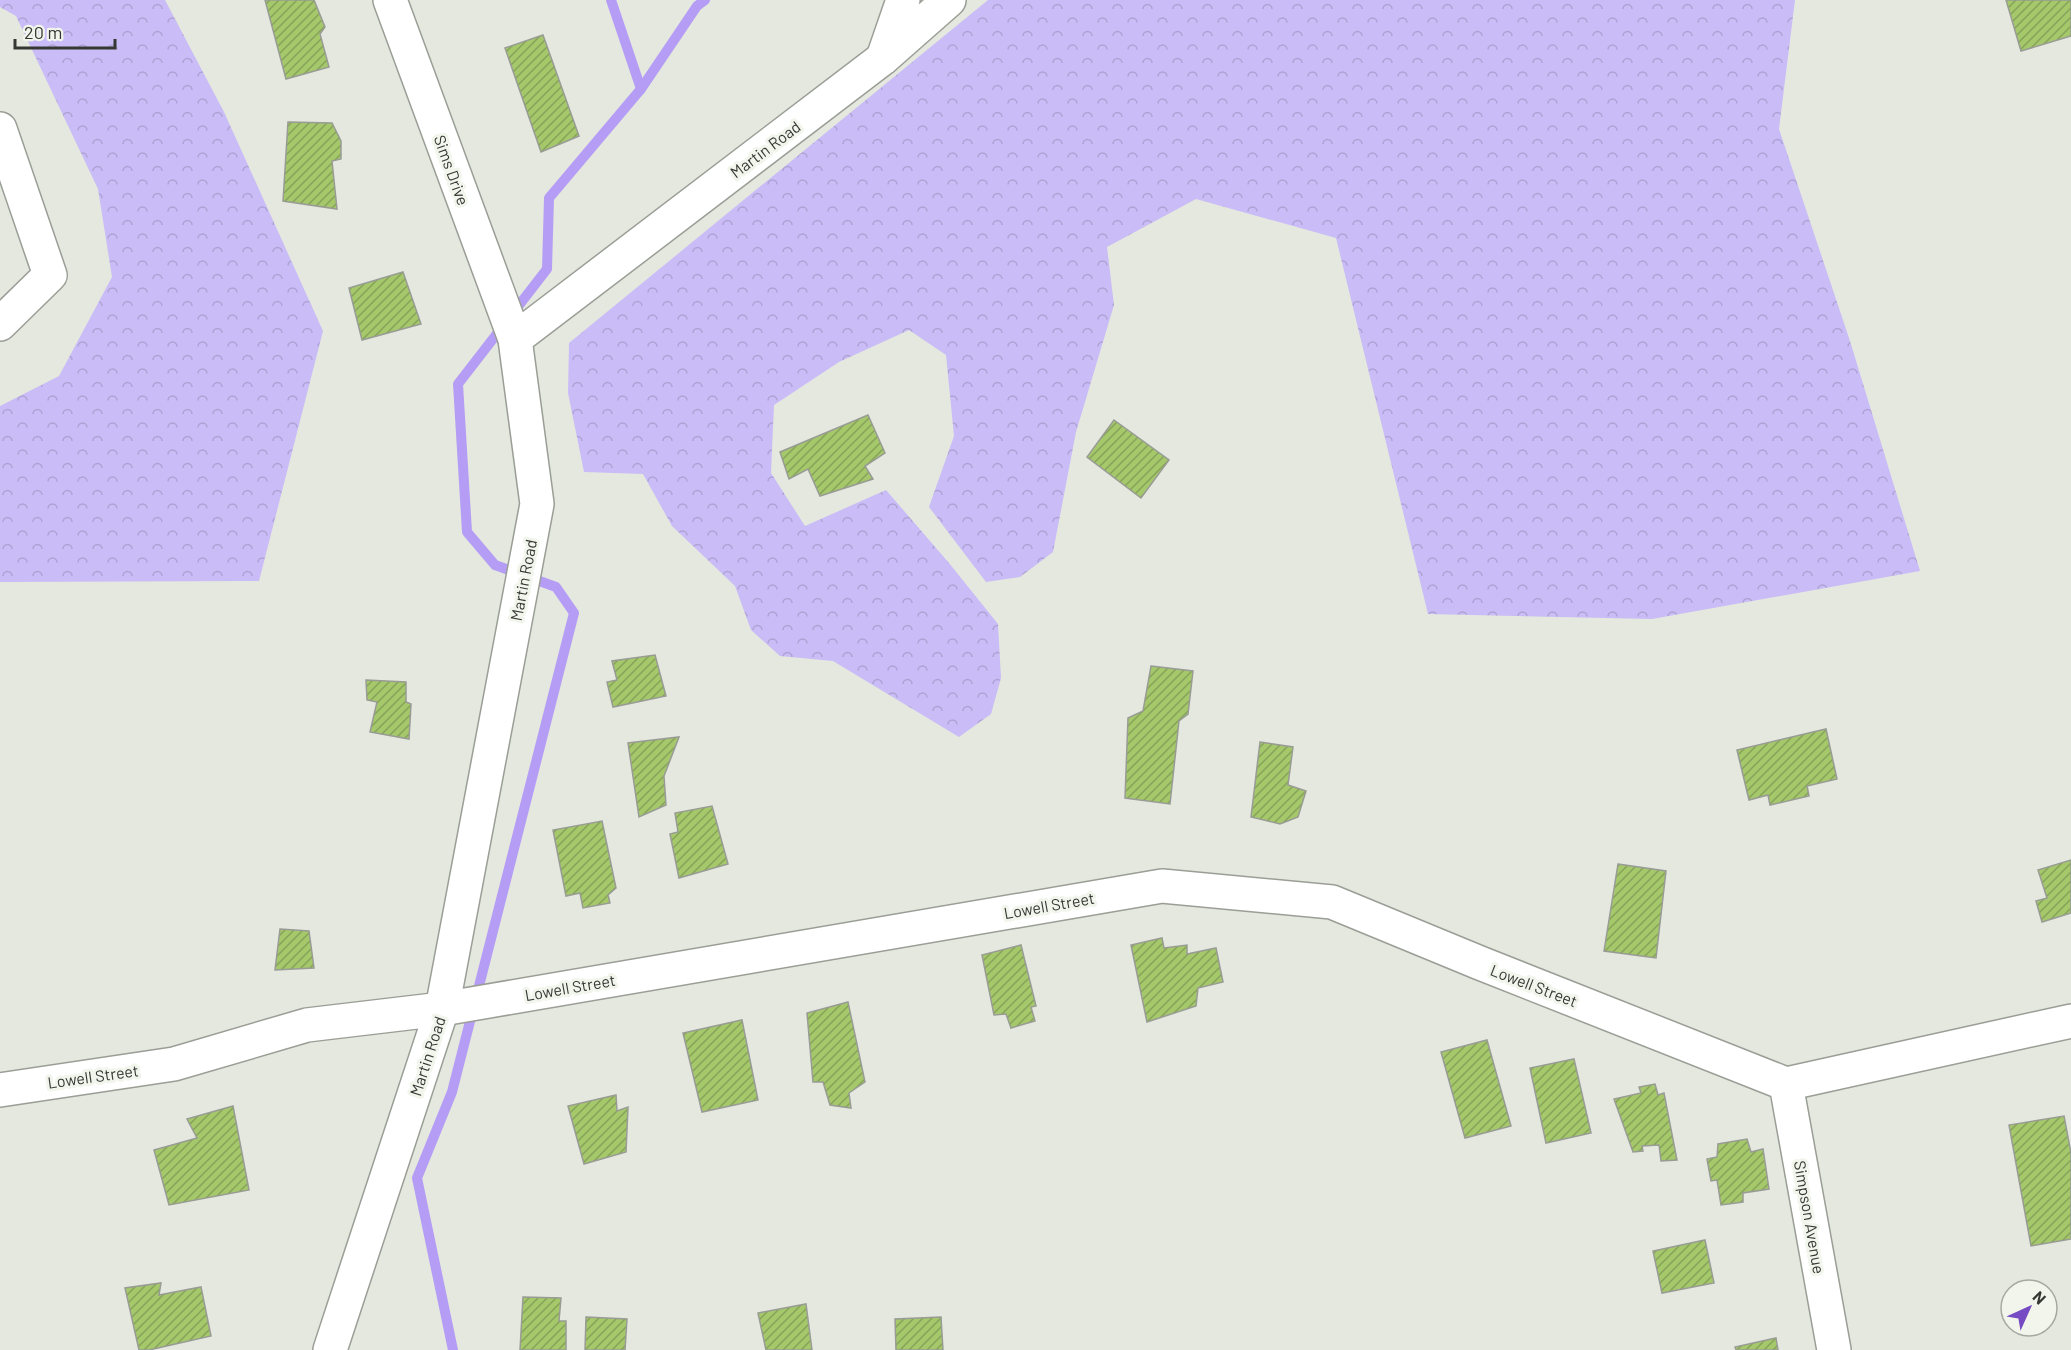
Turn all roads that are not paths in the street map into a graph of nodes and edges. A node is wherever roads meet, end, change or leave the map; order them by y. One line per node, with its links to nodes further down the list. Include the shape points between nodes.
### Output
1 (390, 0): 7 (street, Sims Drive)
2 (903, 0): 4 (street)
3 (949, 0): 4 (street, Martin Road)
4 (882, 59): 7 (street, Martin Road)
5 (0, 129): 6 (street, via 50,275)
6 (0, 324)
7 (515, 339): 8 (street, Martin Road, via 537,504)
8 (442, 1009): 10 (street, Lowell Street, via 1162,886 1332,902); 11 (street, Lowell Street, via 307,1025 174,1064); 12 (street, Martin Road)
9 (2071, 1021): 10 (street)
10 (1786, 1084): 13 (street, Simpson Avenue)
11 (0, 1090)
12 (330, 1350)
13 (1834, 1350)

